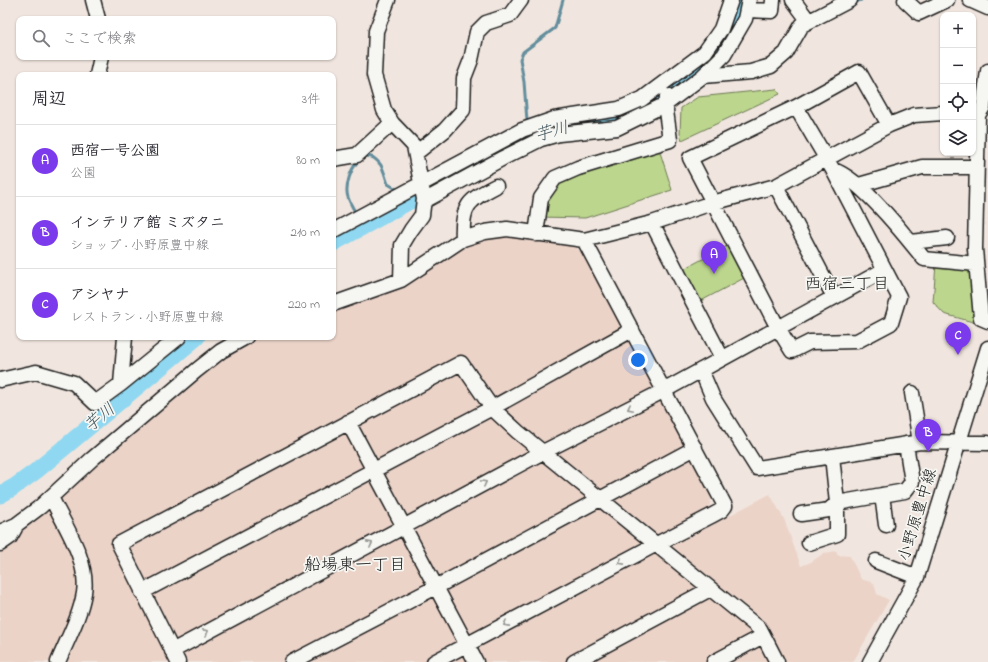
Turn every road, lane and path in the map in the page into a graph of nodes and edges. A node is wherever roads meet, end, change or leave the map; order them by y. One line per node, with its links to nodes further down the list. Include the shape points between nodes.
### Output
1 (92, 0): 13 (street)
2 (388, 0): 24 (street, via 376,31 374,72 381,105)
3 (521, 0): 26 (street, via 510,15 486,23 478,30 464,78 463,110 445,130)
4 (731, 0): 19 (street, via 721,29 713,42)
5 (773, 0): 11 (street, via 772,11)
6 (793, 0): 14 (street)
7 (905, 0): 8 (street, via 919,14)
8 (947, 0)
9 (970, 0): 12 (street)
10 (845, 1): 14 (street)
11 (748, 5): 18 (street, via 745,19 728,49)
12 (988, 8)
13 (97, 16)
14 (808, 20): 18 (street, via 798,30 783,58 771,66 751,72)
15 (100, 60): 17 (street)
16 (988, 71): 22 (street, via 982,107)
17 (98, 72)
18 (703, 76): 19 (street)
19 (667, 93): 33 (street, via 617,128 559,134 541,139); 33 (street, via 642,99 624,108 554,119 527,128); 37 (street, via 670,140 578,168 555,178 541,198)
20 (796, 107): 25 (street, via 859,72); 29 (street); 34 (street, via 690,158)
21 (940, 113): 25 (street, via 914,115)
22 (976, 114)
23 (976, 120): 28 (street)
24 (392, 123): 26 (street, via 409,139); 27 (street, via 360,153)
25 (889, 125): 29 (street)
26 (416, 152): 33 (street)
27 (336, 158)
28 (980, 160): 30 (street, via 922,167); 42 (street)
29 (829, 165): 30 (street); 32 (street); 43 (street)
30 (859, 185): 41 (street)
31 (496, 186): 38 (street, via 473,198 466,206 462,223)
32 (776, 186): 34 (street); 45 (street)
33 (423, 193): 36 (street); 44 (street, via 422,215 402,245)
34 (712, 204): 35 (street); 48 (street)
35 (652, 224): 40 (street); 54 (street)
36 (336, 230)
37 (536, 234): 38 (street, via 507,229); 40 (street)
38 (463, 238): 44 (street)
39 (947, 238): 41 (street)
40 (584, 240): 49 (street)
41 (910, 242): 42 (street, via 924,259)
42 (976, 264): 47 (street, via 981,318)
43 (884, 270): 45 (street); 48 (street, via 899,298 891,323 857,341 810,342 792,351)
44 (401, 280): 46 (street)
45 (834, 298): 48 (street)
46 (336, 303)
47 (988, 321)
48 (778, 328): 54 (street)
49 (632, 330): 58 (street); 60 (street)
50 (125, 340): 57 (street)
51 (175, 340): 57 (street)
52 (241, 340): 70 (street, via 196,370)
53 (988, 348): 62 (street, 小野原豊中線)
54 (722, 358): 55 (street)
55 (701, 370): 58 (street); 67 (street, via 713,398 757,468)
56 (0, 380): 57 (street, via 36,372 74,384 95,403)
57 (121, 384)
58 (665, 390): 65 (street); 66 (street, one-way to 66)
59 (912, 393): 63 (street)
60 (492, 408): 61 (street, via 462,362); 66 (street); 68 (street)
61 (348, 422): 68 (street); 85 (street, via 119,544)
62 (959, 441): 63 (street); 64 (street); 82 (street, 小野原豊中線)
63 (913, 443): 67 (street); 69 (street, via 912,482 905,491)
64 (988, 443)
65 (695, 448): 71 (street); 80 (street, via 724,508)
66 (543, 452): 71 (street); 76 (street, one-way to 66)
67 (832, 456): 72 (street)
68 (373, 469): 76 (street); 85 (street)
69 (882, 495): 72 (street); 75 (street)
70 (51, 497): 74 (street); 89 (street, via 82,568 84,591 79,614)
71 (600, 498): 80 (street); 83 (street)
72 (837, 503): 73 (street, via 829,510); 78 (street, via 837,534)
73 (801, 514)
74 (16, 525): 77 (street); 79 (street, via 10,537)
75 (886, 525)
76 (404, 526): 83 (street); 88 (street, one-way to 76)
77 (0, 532)
78 (809, 542)
79 (0, 544)
80 (656, 544): 84 (street); 87 (street, one-way to 87)
81 (876, 561): 82 (street)
82 (917, 576): 96 (street, 小野原豊中線)
83 (436, 587): 87 (street); 90 (street)
84 (710, 589): 86 (street, via 760,629); 93 (street)
85 (142, 592): 88 (street)
86 (763, 636): 94 (street); 95 (street)
87 (467, 645): 91 (street); 92 (street)
88 (175, 656)
89 (58, 662)
90 (292, 662)
91 (434, 662)
92 (476, 662)
93 (574, 662)
94 (714, 662)
95 (777, 662)
96 (870, 662)

